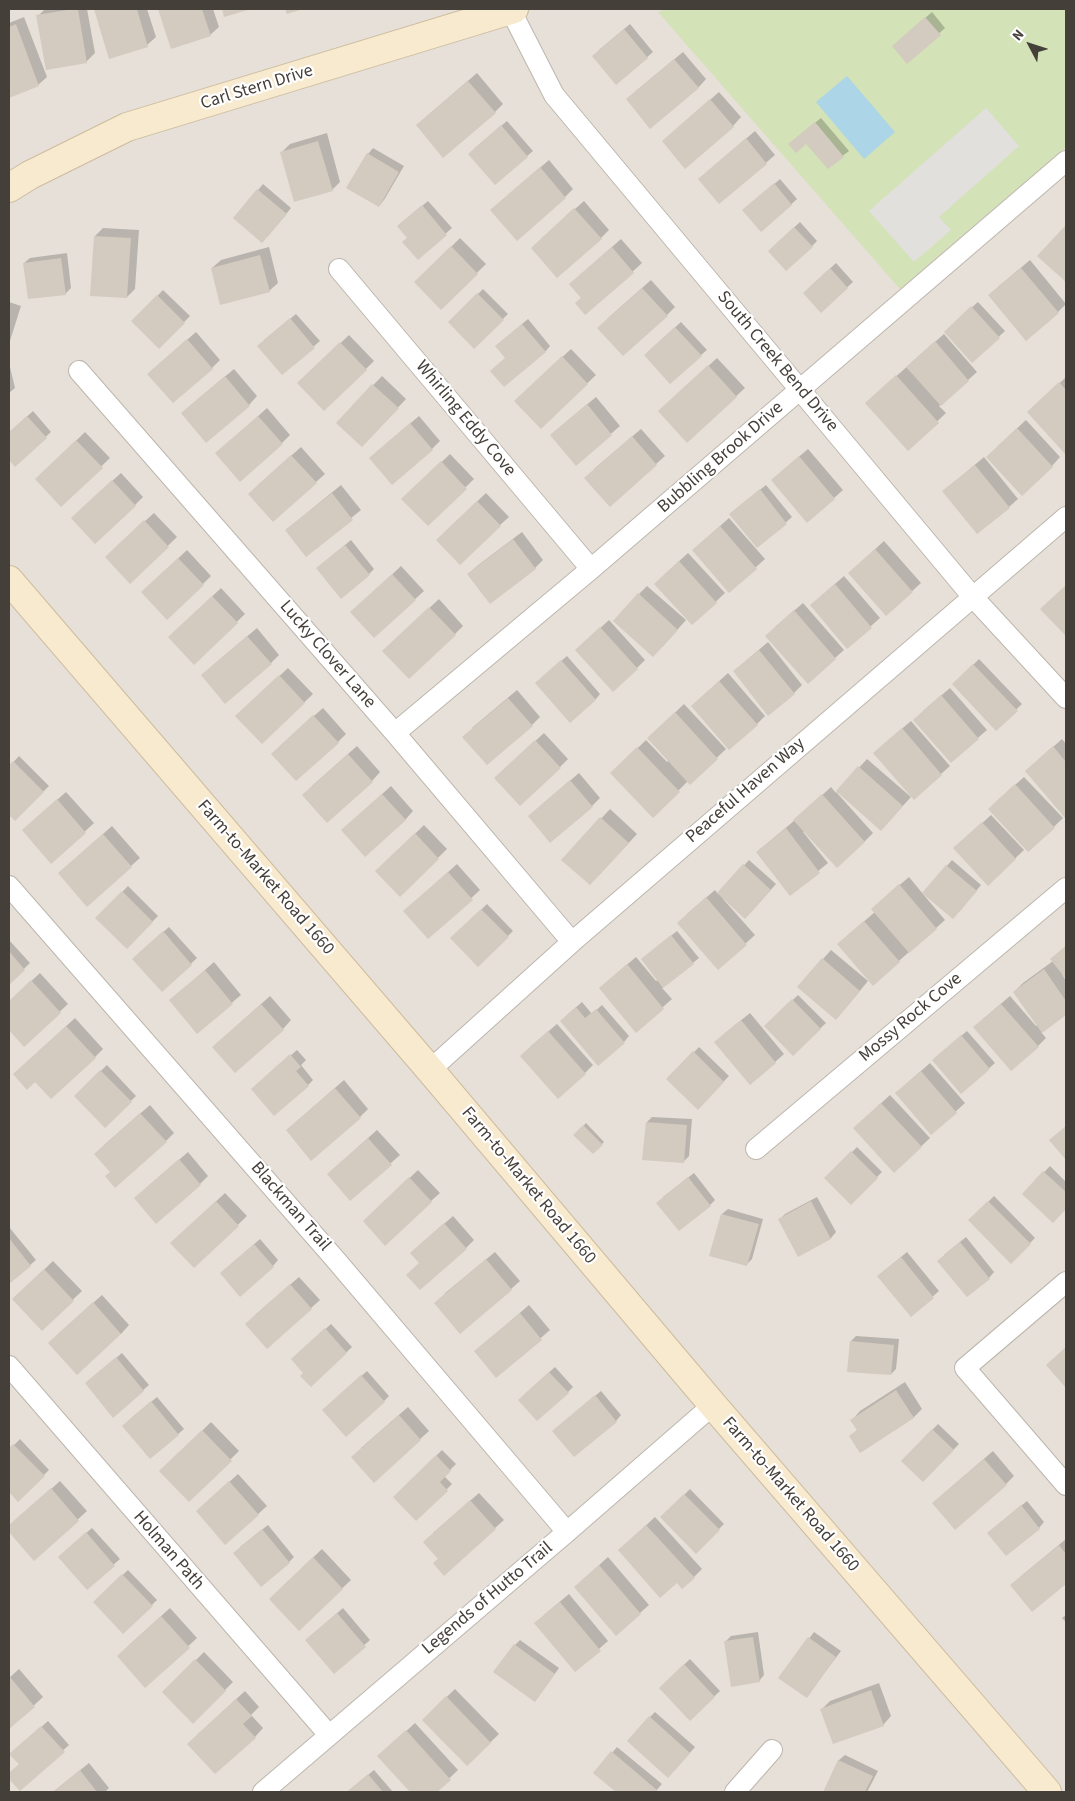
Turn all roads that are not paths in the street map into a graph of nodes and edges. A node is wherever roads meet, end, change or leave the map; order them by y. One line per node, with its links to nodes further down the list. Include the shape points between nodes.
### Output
1 (512, 9): 3 (main road, Carl Stern Drive, via 127,128); 6 (street, South Creek Bend Drive, via 554,94)
2 (1066, 161): 6 (street, Bubbling Brook Drive)
3 (9, 188)
4 (339, 269): 8 (street, Whirling Eddy Cove)
5 (78, 371): 12 (street, Lucky Clover Lane)
6 (800, 390): 8 (street, Bubbling Brook Drive); 10 (street, South Creek Bend Drive)
7 (1066, 517): 10 (street, Peaceful Haven Way)
8 (591, 569): 12 (street, Bubbling Brook Drive)
9 (9, 580): 16 (main road, Farm-to-Market Road 1660)
10 (972, 596): 11 (street, South Creek Bend Drive); 15 (street, Peaceful Haven Way)
11 (1066, 698)
12 (395, 733): 15 (street, Lucky Clover Lane)
13 (9, 886): 22 (street, Blackman Trail)
14 (1066, 888): 17 (street, Mossy Rock Cove)
15 (572, 942): 16 (street, Peaceful Haven Way)
16 (430, 1070): 20 (main road, Farm-to-Market Road 1660)
17 (756, 1149)
18 (1066, 1282): 21 (street, via 965,1368)
19 (9, 1366): 23 (street, Holman Path)
20 (712, 1405): 22 (street, Legends of Hutto Trail); 27 (main road, Farm-to-Market Road 1660)
21 (1066, 1485)
22 (567, 1532): 23 (street, Legends of Hutto Trail)
23 (328, 1735): 25 (street, Legends of Hutto Trail)
24 (772, 1750): 26 (street)
25 (263, 1792)
26 (735, 1792)
27 (1047, 1792)

